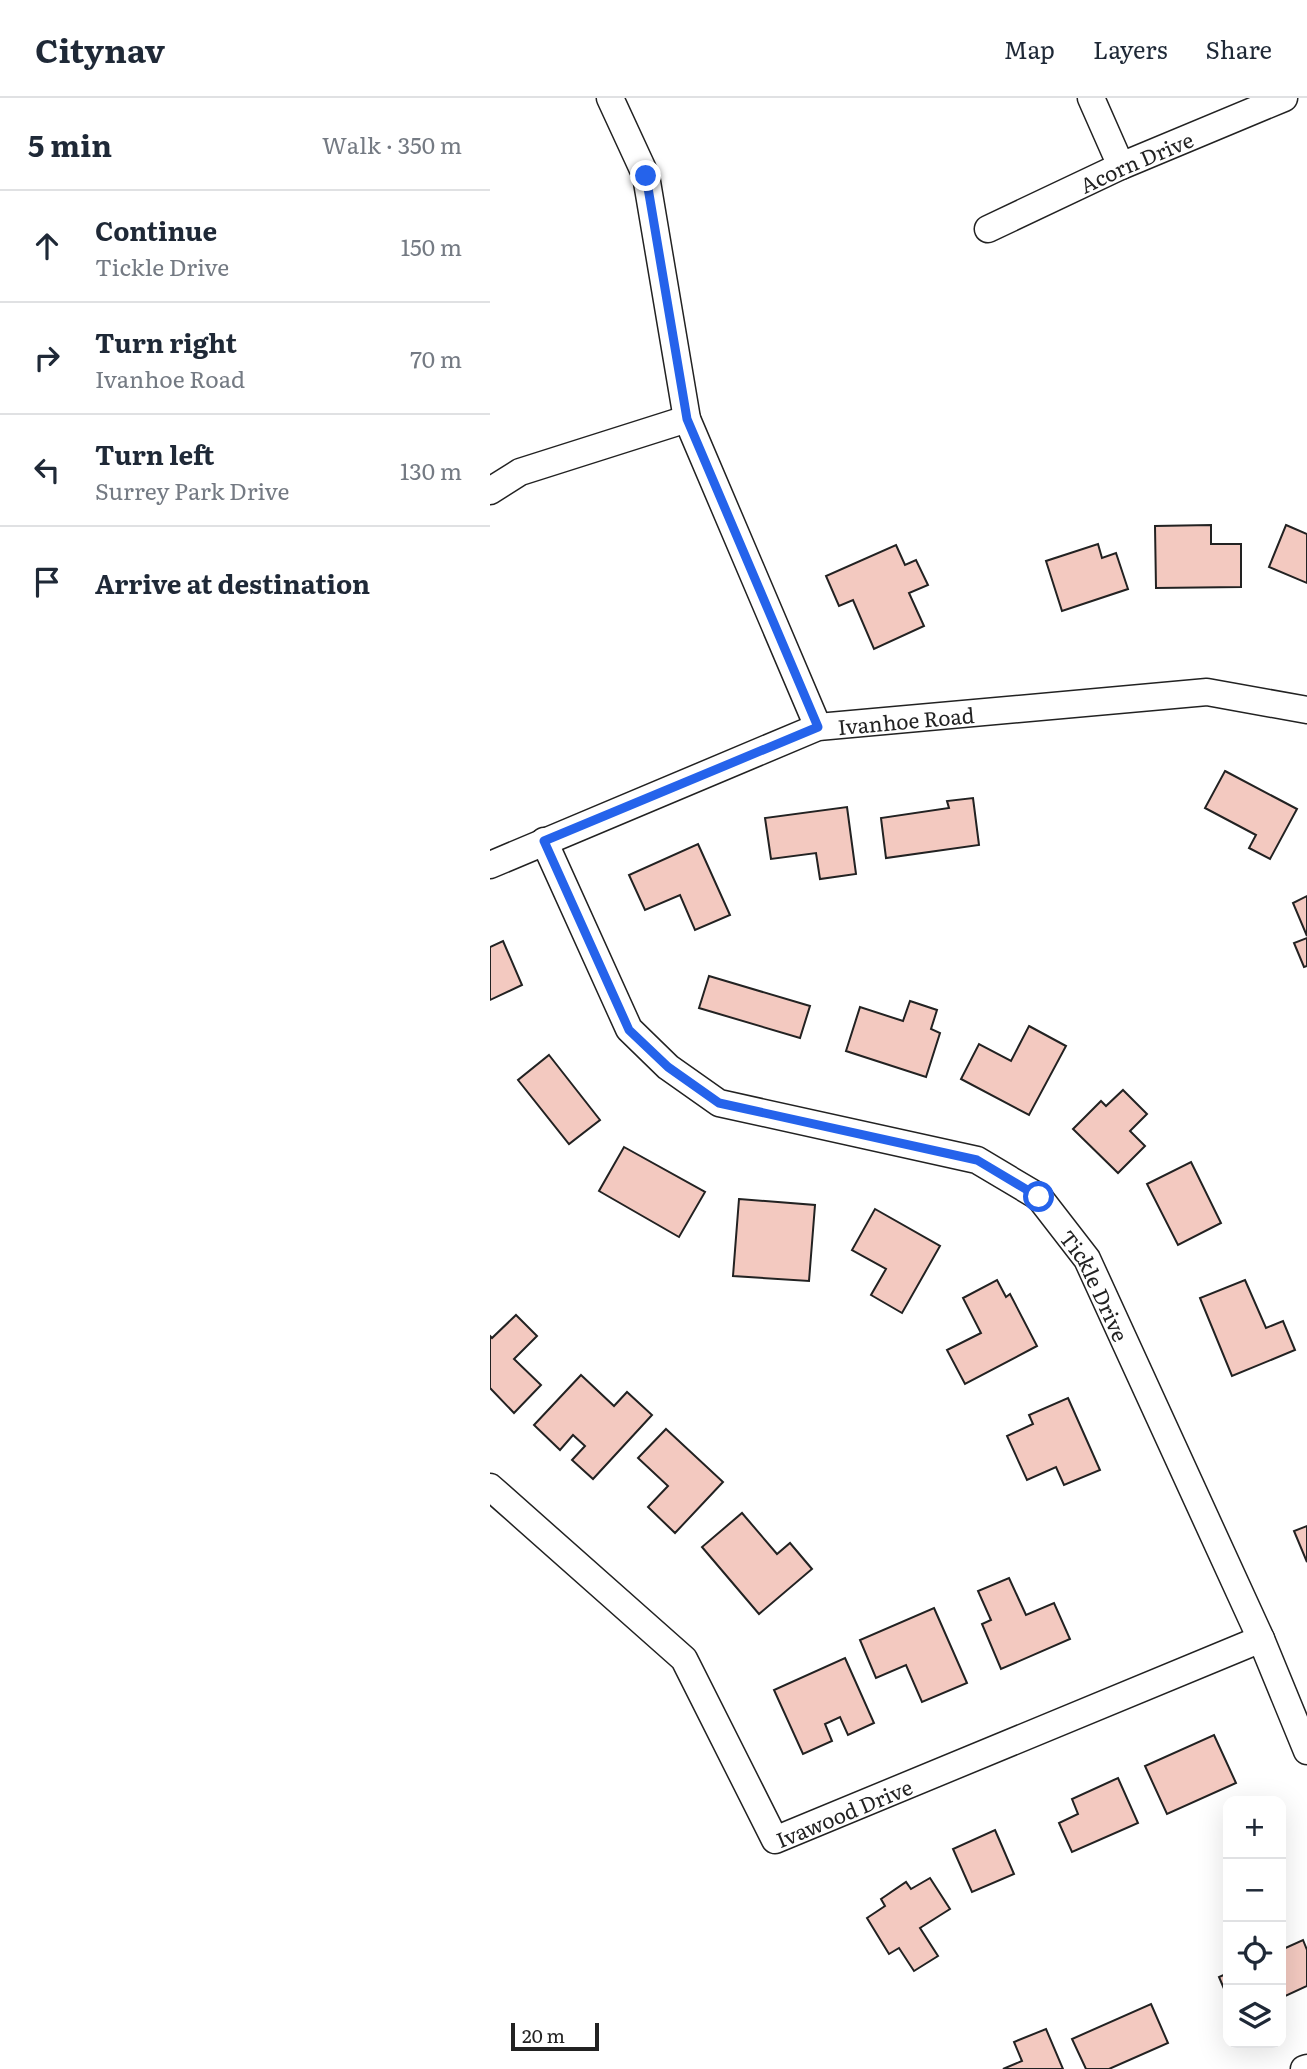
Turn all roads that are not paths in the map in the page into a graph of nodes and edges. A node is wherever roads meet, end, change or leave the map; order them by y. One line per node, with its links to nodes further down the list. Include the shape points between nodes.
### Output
1 (610, 98): 6 (street, via 646,176)
2 (1091, 98): 4 (street)
3 (1284, 98): 4 (street, Acorn Drive)
4 (1121, 166): 5 (street, Acorn Drive)
5 (988, 229)
6 (687, 419): 7 (street, via 520,472); 9 (street)
7 (490, 491)
8 (1307, 710): 9 (street, Ivanhoe Road, via 1207,692)
9 (818, 727): 10 (street, Ivanhoe Road)
10 (544, 841): 11 (street, Ivanhoe Road); 13 (street, Tickle Drive, via 629,1030 668,1067 719,1103 977,1160 1039,1197 1087,1259)
11 (490, 865)
12 (490, 1487): 13 (street, Ivawood Drive, via 684,1659 775,1840)
13 (1261, 1639): 14 (street, Tickle Drive)
14 (1307, 1751)

